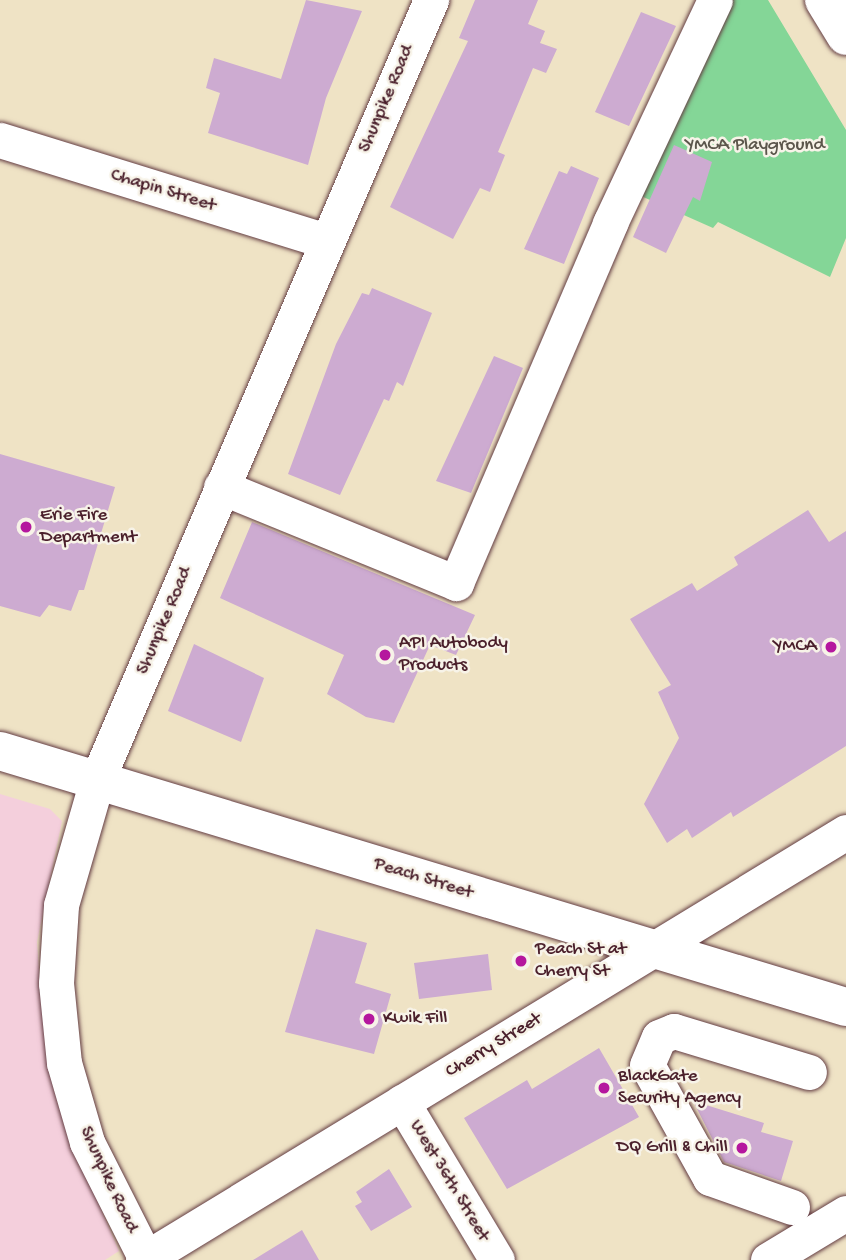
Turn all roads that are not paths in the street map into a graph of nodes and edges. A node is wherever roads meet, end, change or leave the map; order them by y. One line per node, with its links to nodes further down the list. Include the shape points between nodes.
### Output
1 (431, 0): 6 (street, Shunpike Road)
2 (715, 0): 7 (street, via 610,223 456,583)
3 (824, 0): 4 (main road)
4 (846, 36)
5 (0, 140): 6 (street, Chapin Street)
6 (326, 241): 7 (street, Shunpike Road)
7 (221, 487): 9 (street, Shunpike Road)
8 (0, 751): 9 (main road, Peach Street)
9 (97, 780): 11 (main road, Peach Street); 17 (street, Shunpike Road, via 61,905 58,1021 87,1142)
10 (846, 832): 11 (street, Cherry Street)
11 (654, 949): 12 (main road, Peach Street); 14 (street, Cherry Street)
12 (846, 1007)
13 (809, 1072): 15 (street, via 674,1031 659,1037 647,1065 709,1178)
14 (402, 1102): 17 (street, Cherry Street); 18 (street, West 36th Street)
15 (792, 1207)
16 (846, 1213): 19 (street)
17 (144, 1259)
18 (497, 1260)
19 (768, 1260)

